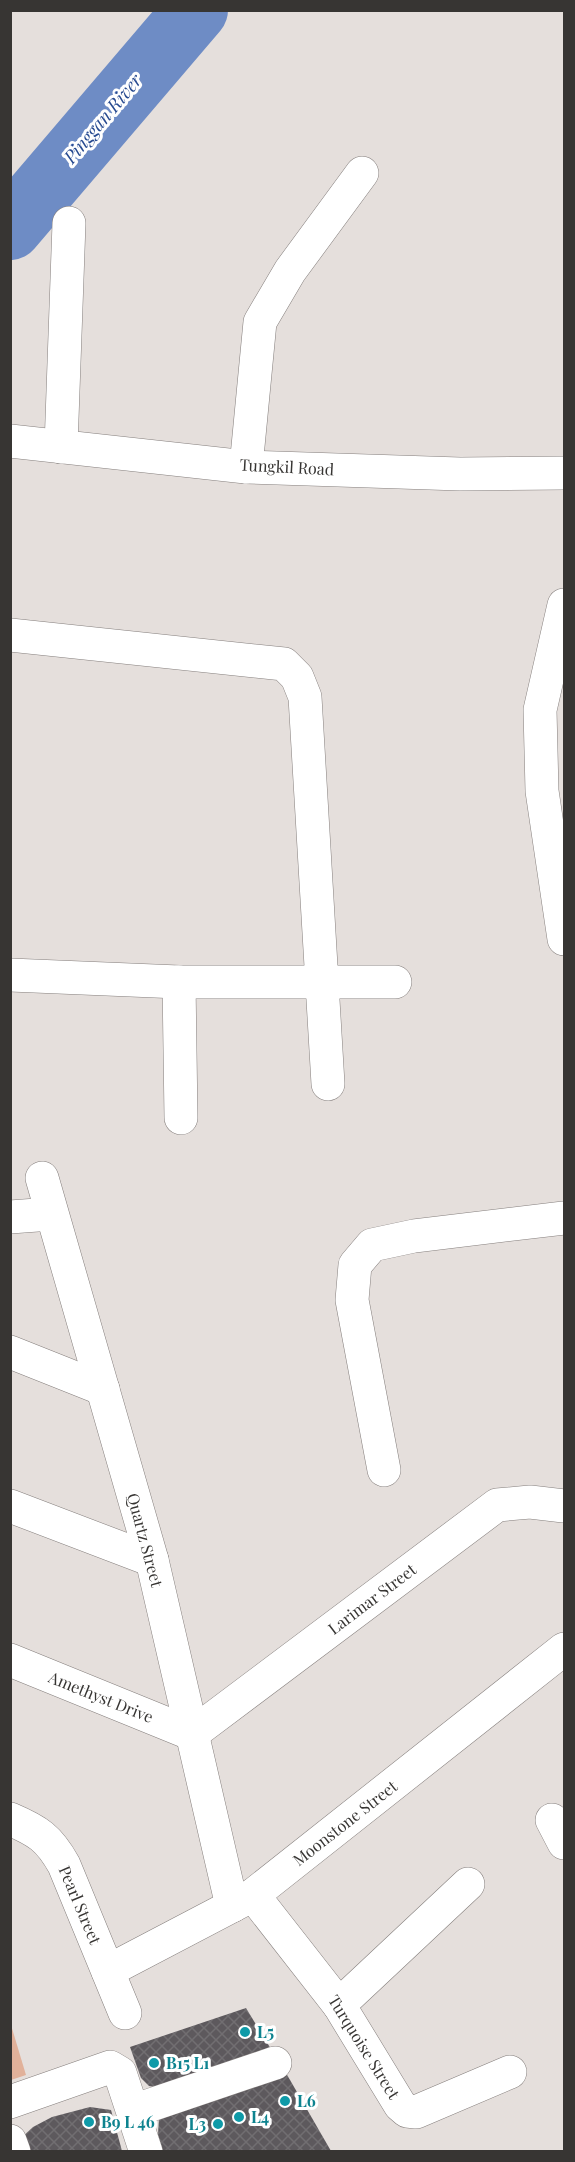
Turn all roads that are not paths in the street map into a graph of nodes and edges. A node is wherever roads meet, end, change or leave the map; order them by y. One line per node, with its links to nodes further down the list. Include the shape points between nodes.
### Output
1 (362, 173): 5 (street, via 290,271 260,322)
2 (69, 223): 4 (street)
3 (10, 441): 4 (street, Tungkil Road)
4 (61, 447): 5 (street, Tungkil Road)
5 (246, 466): 6 (street, Tungkil Road, via 459,474)
6 (564, 473)
7 (564, 605): 9 (street, via 540,710 542,791)
8 (10, 635): 13 (street, via 284,664 297,677 305,697)
9 (564, 939)
10 (10, 975): 12 (street)
11 (395, 981): 13 (street)
12 (179, 982): 13 (street); 15 (street)
13 (322, 982): 14 (street)
14 (328, 1084)
15 (181, 1118)
16 (42, 1178): 17 (street, Quartz Street)
17 (51, 1214): 18 (street); 21 (street, Quartz Street)
18 (10, 1217)
19 (564, 1218): 22 (street, via 414,1236 372,1245 355,1265 352,1300)
20 (10, 1352): 21 (street)
21 (103, 1389): 25 (street, Quartz Street)
22 (384, 1470)
23 (10, 1506): 25 (street)
24 (564, 1506): 28 (street, Larimar Street, via 530,1502 497,1505)
25 (152, 1560): 28 (street, Quartz Street)
26 (564, 1649): 31 (street, Moonstone Street)
27 (10, 1660): 28 (street, Amethyst Drive)
28 (192, 1734): 31 (street, Quartz Street)
29 (10, 1820): 32 (street, Pearl Street, via 53,1844)
30 (468, 1884): 33 (street)
31 (242, 1901): 32 (street, Moonstone Street); 33 (street, Turquoise Street)
32 (108, 1971): 34 (street, Pearl Street)
33 (339, 2005): 36 (street, Turquoise Street, via 407,2111 416,2112)
34 (125, 2013)
35 (275, 2063): 38 (street)
36 (510, 2072)
37 (10, 2102): 38 (street, via 110,2067 120,2073)
38 (133, 2111): 41 (street)
39 (10, 2141): 40 (street)
40 (14, 2151)
41 (146, 2151)

